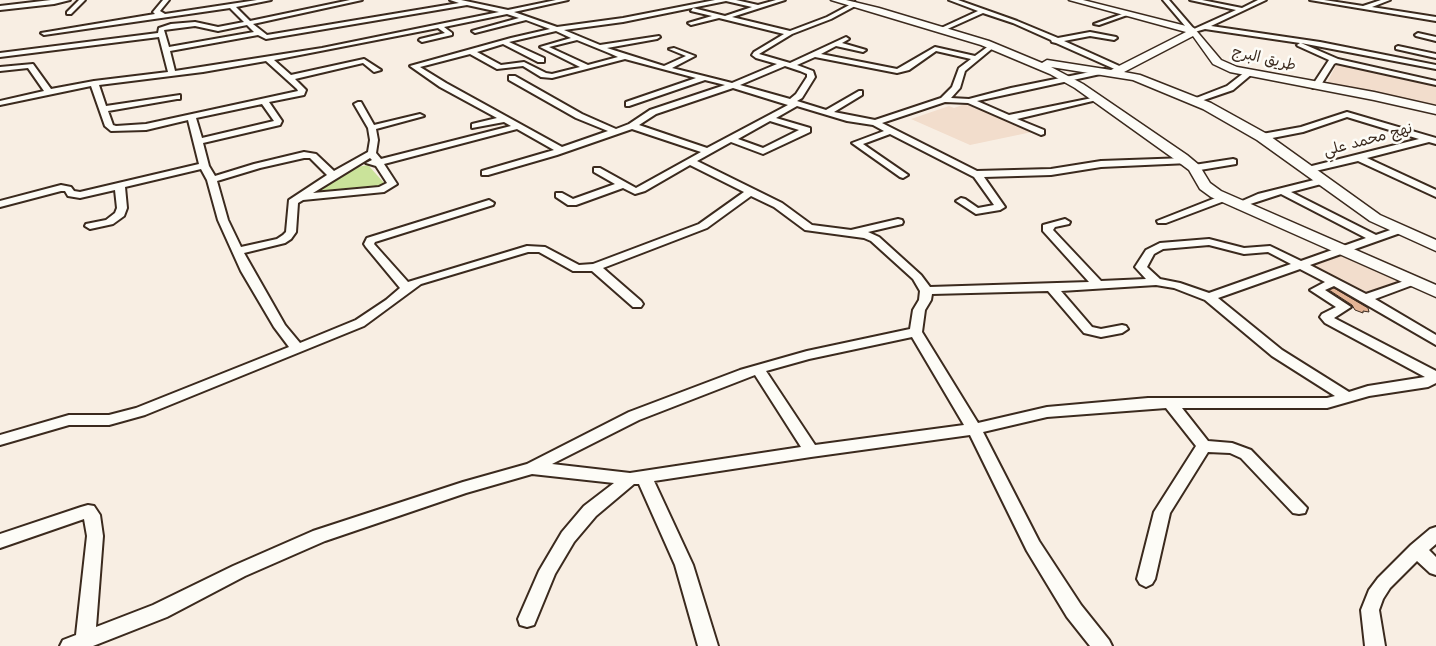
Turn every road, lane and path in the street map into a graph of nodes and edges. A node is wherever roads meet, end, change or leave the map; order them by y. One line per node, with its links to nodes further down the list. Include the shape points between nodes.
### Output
1 (67, 0): 21 (street)
2 (82, 0): 36 (street)
3 (166, 0): 37 (street, via 156,12)
4 (268, 0): 27 (street)
5 (324, 0): 26 (street)
6 (359, 0): 26 (street)
7 (453, 0): 22 (street)
8 (564, 0): 25 (street); 34 (street)
9 (724, 0): 30 (street)
10 (729, 0): 28 (street)
11 (782, 0): 28 (street)
12 (835, 0): 23 (main road)
13 (952, 0): 35 (street)
14 (1073, 0): 38 (street)
15 (1166, 0): 53 (street)
16 (1193, 0): 32 (street)
17 (1263, 0): 32 (street)
18 (1313, 0): 31 (street)
19 (1357, 0): 24 (street)
20 (1387, 0): 24 (street)
21 (54, 1): 29 (street)
22 (468, 3): 34 (street); 48 (street)
23 (855, 4): 52 (main road); 57 (street)
24 (1375, 4): 31 (street)
25 (572, 5)
26 (336, 6): 33 (street)
27 (232, 7): 37 (street, via 177,15); 45 (street)
28 (757, 7): 40 (street)
29 (0, 8)
30 (687, 8): 40 (street); 51 (street)
31 (1363, 8): 43 (street)
32 (1240, 9): 53 (street)
33 (310, 11): 39 (street); 45 (street)
34 (505, 11): 42 (street); 49 (street)
35 (983, 11): 52 (street); 67 (street)
36 (69, 13)
37 (160, 14): 55 (street)
38 (1127, 14): 47 (street); 53 (street)
39 (318, 15)
40 (722, 17): 46 (street); 57 (street)
41 (325, 18): 48 (street)
42 (527, 18): 51 (street); 54 (street)
43 (1436, 19)
44 (421, 20): 50 (street)
45 (249, 23): 56 (street); 59 (street, via 214,30 195,24 171,26 161,29)
46 (691, 23)
47 (1097, 24)
48 (341, 25): 56 (street, via 266,36)
49 (440, 27): 50 (street); 66 (street, via 450,34)
50 (431, 28): 70 (street)
51 (558, 29): 61 (street); 68 (street)
52 (941, 30): 71 (main road)
53 (1198, 30): 64 (street); 100 (main road); 102 (street, طريق البرج, via 1217,62)
54 (474, 31)
55 (44, 32)
56 (259, 34): 76 (street)
57 (790, 34): 94 (street, via 755,55)
58 (1418, 35): 65 (street)
59 (162, 36): 76 (street); 82 (street)
60 (657, 37): 73 (street)
61 (578, 38): 72 (street); 73 (street)
62 (1114, 38): 67 (street, via 1090,34)
63 (846, 39): 69 (street)
64 (1287, 39): 92 (street); 96 (street)
65 (1436, 39)
66 (422, 40)
67 (1054, 41): 100 (street)
68 (503, 42): 79 (street); 80 (street)
69 (835, 44): 77 (street); 81 (street)
70 (343, 46): 78 (street); 88 (street)
71 (992, 46): 87 (street); 90 (main road)
72 (543, 47): 79 (street); 84 (street)
73 (600, 47): 86 (street)
74 (1398, 48): 85 (street)
75 (672, 49): 97 (street, via 692,56)
76 (165, 50): 101 (street)
77 (863, 50)
78 (350, 51)
79 (524, 51): 89 (street)
80 (471, 52): 93 (street, via 503,68); 130 (street, via 414,66)
81 (813, 54): 87 (street, via 897,71 935,49); 94 (street)
82 (0, 55)
83 (357, 56): 91 (street)
84 (559, 56): 89 (street); 95 (street)
85 (1436, 56)
86 (626, 57): 95 (street); 97 (street)
87 (975, 58): 115 (street, via 962,70 956,88)
88 (269, 60): 101 (street); 104 (street)
89 (541, 60): 93 (street)
90 (1026, 60): 100 (main road); 106 (main road)
91 (364, 61): 99 (street); 104 (street)
92 (1336, 61): 108 (street); 110 (street, via 1331,62)
93 (524, 64): 95 (street, via 548,76)
94 (787, 65): 109 (street); 120 (street, via 808,71 811,77)
95 (587, 67)
96 (1436, 67)
97 (665, 68): 103 (street)
98 (0, 69): 111 (street, via 30,66)
99 (377, 70)
100 (1112, 71): 106 (street); 116 (main road, via 1146,80)
101 (172, 74): 107 (street)
102 (1248, 74): 110 (street, طريق البرج); 116 (street, via 1230,88)
103 (706, 77): 109 (street); 122 (street)
104 (289, 78): 117 (street, via 302,90 300,93)
105 (512, 78): 136 (street, via 580,116)
106 (1066, 78): 114 (main road); 118 (street)
107 (94, 83): 111 (street); 123 (street)
108 (1436, 83)
109 (734, 85): 120 (street); 133 (street, via 653,112)
110 (1316, 86): 124 (street, طريق البرج)
111 (48, 92): 119 (street)
112 (860, 93): 125 (street)
113 (177, 97): 123 (street)
114 (1097, 99): 129 (street); 150 (main road)
115 (944, 100): 118 (street); 131 (street)
116 (1195, 100): 139 (main road)
117 (264, 101): 127 (street); 142 (street, via 277,123)
118 (969, 101): 129 (street)
119 (0, 103)
120 (792, 103): 125 (street); 128 (street)
121 (358, 104): 135 (street)
122 (629, 104)
123 (104, 109): 127 (street, via 109,126 114,129)
124 (1436, 110)
125 (826, 113): 131 (street)
126 (420, 116): 135 (street)
127 (190, 118): 142 (street)
128 (768, 118): 140 (street); 140 (street, via 807,130 763,151)
129 (1009, 118): 138 (street)
130 (505, 119): 132 (street); 134 (street)
131 (875, 123): 137 (street)
132 (475, 126)
133 (632, 126): 136 (street); 144 (street)
134 (516, 127): 143 (street); 149 (street)
135 (372, 128): 145 (street)
136 (615, 131): 143 (street)
137 (891, 131): 157 (street, via 856,143); 158 (street, via 966,172)
138 (1040, 132)
139 (1262, 137): 141 (street, via 1303,129 1347,114); 154 (main road)
140 (731, 138): 144 (street)
141 (1433, 138): 146 (street, نهج محمد علي)
142 (199, 141): 151 (street)
143 (561, 150): 155 (street)
144 (708, 151): 147 (street)
145 (372, 153): 149 (street); 152 (street)
146 (1358, 158): 154 (street, نهج محمد علي); 165 (street)
147 (690, 160): 161 (street, via 638,190); 164 (street)
148 (1233, 162): 150 (street)
149 (377, 163): 152 (street); 167 (street, via 392,183 388,188)
150 (1190, 164): 158 (street, via 1101,164 1058,171); 168 (main road, via 1205,186)
151 (204, 166): 159 (street); 162 (street)
152 (348, 166): 156 (street)
153 (597, 170): 161 (street)
154 (1307, 170): 160 (main road)
155 (486, 173)
156 (333, 174): 159 (street, via 313,156 304,155); 167 (street)
157 (903, 175)
158 (978, 175): 169 (street, via 1000,207 976,211)
159 (212, 180): 182 (street, via 223,220)
160 (1322, 182): 163 (street); 177 (main road)
161 (622, 185): 166 (street, via 572,203)
162 (120, 186): 171 (street, via 74,195 65,188); 176 (street, via 120,214 109,222)
163 (1282, 191): 172 (street); 179 (street)
164 (750, 192): 178 (street, via 778,205 809,228); 184 (street, via 703,226)
165 (1435, 192)
166 (559, 195)
167 (299, 197): 182 (street, via 293,202 291,232 287,237)
168 (1223, 198): 172 (main road); 173 (street)
169 (961, 201)
170 (489, 202): 189 (street, via 369,242)
171 (0, 204)
172 (1238, 205): 181 (main road)
173 (1162, 221)
174 (898, 222): 178 (street)
175 (1065, 222): 188 (street, via 1047,227 1048,231)
176 (90, 226)
177 (1399, 230): 179 (street); 180 (main road)
178 (850, 233): 191 (street, via 866,235 882,243 917,277)
179 (1374, 238): 181 (street)
180 (1436, 246)
181 (1345, 250): 183 (street); 185 (main road)
182 (238, 251): 199 (street, via 280,327)
183 (1302, 266): 186 (street, via 1270,249 1244,251 1209,242 1167,245 1150,252 1142,267); 187 (street); 193 (street)
184 (595, 267): 189 (street, via 577,269 540,249 527,249); 195 (street)
185 (1414, 281): 192 (main road); 194 (street)
186 (1156, 282): 188 (street); 193 (street, via 1176,285)
187 (1334, 282): 194 (street); 201 (street, via 1316,290 1345,307 1326,317 1329,320)
188 (1098, 285): 190 (street)
189 (407, 288): 199 (street, via 390,304 360,323)
190 (1052, 288): 191 (street); 196 (street, via 1088,330 1101,333)
191 (926, 291): 197 (street)
192 (1436, 292)
193 (1209, 297): 202 (street, via 1277,353)
194 (1365, 298): 198 (street)
195 (637, 304)
196 (1122, 329)
197 (916, 332): 200 (street); 204 (street)
198 (1436, 341)
199 (298, 349): 205 (street, via 125,417 69,420)
200 (758, 369): 207 (street); 208 (street, via 634,416)
201 (1434, 382): 202 (street)
202 (1346, 396): 203 (street, via 1319,403)
203 (1170, 403): 204 (street, via 1108,405 1047,412); 206 (street)
204 (974, 429): 207 (street); 219 (street, via 1041,560 1074,611)
205 (0, 440)
206 (1204, 446): 210 (street, via 1232,448 1246,454); 215 (street, via 1162,512)
207 (811, 451): 209 (street)
208 (532, 468): 209 (street); 217 (street, via 319,536 160,611)
209 (637, 478): 216 (street, via 590,511 568,537 548,571); 218 (street, via 684,564)
210 (1299, 508)
211 (1436, 534): 213 (street)
212 (0, 541): 217 (street, via 88,511 92,515 95,536)
213 (1417, 550): 214 (street); 220 (street, via 1375,596 1370,610)
214 (1436, 568)
215 (1146, 579)
216 (527, 619)
217 (78, 643)
218 (708, 646)
219 (1102, 646)
220 (1376, 646)

